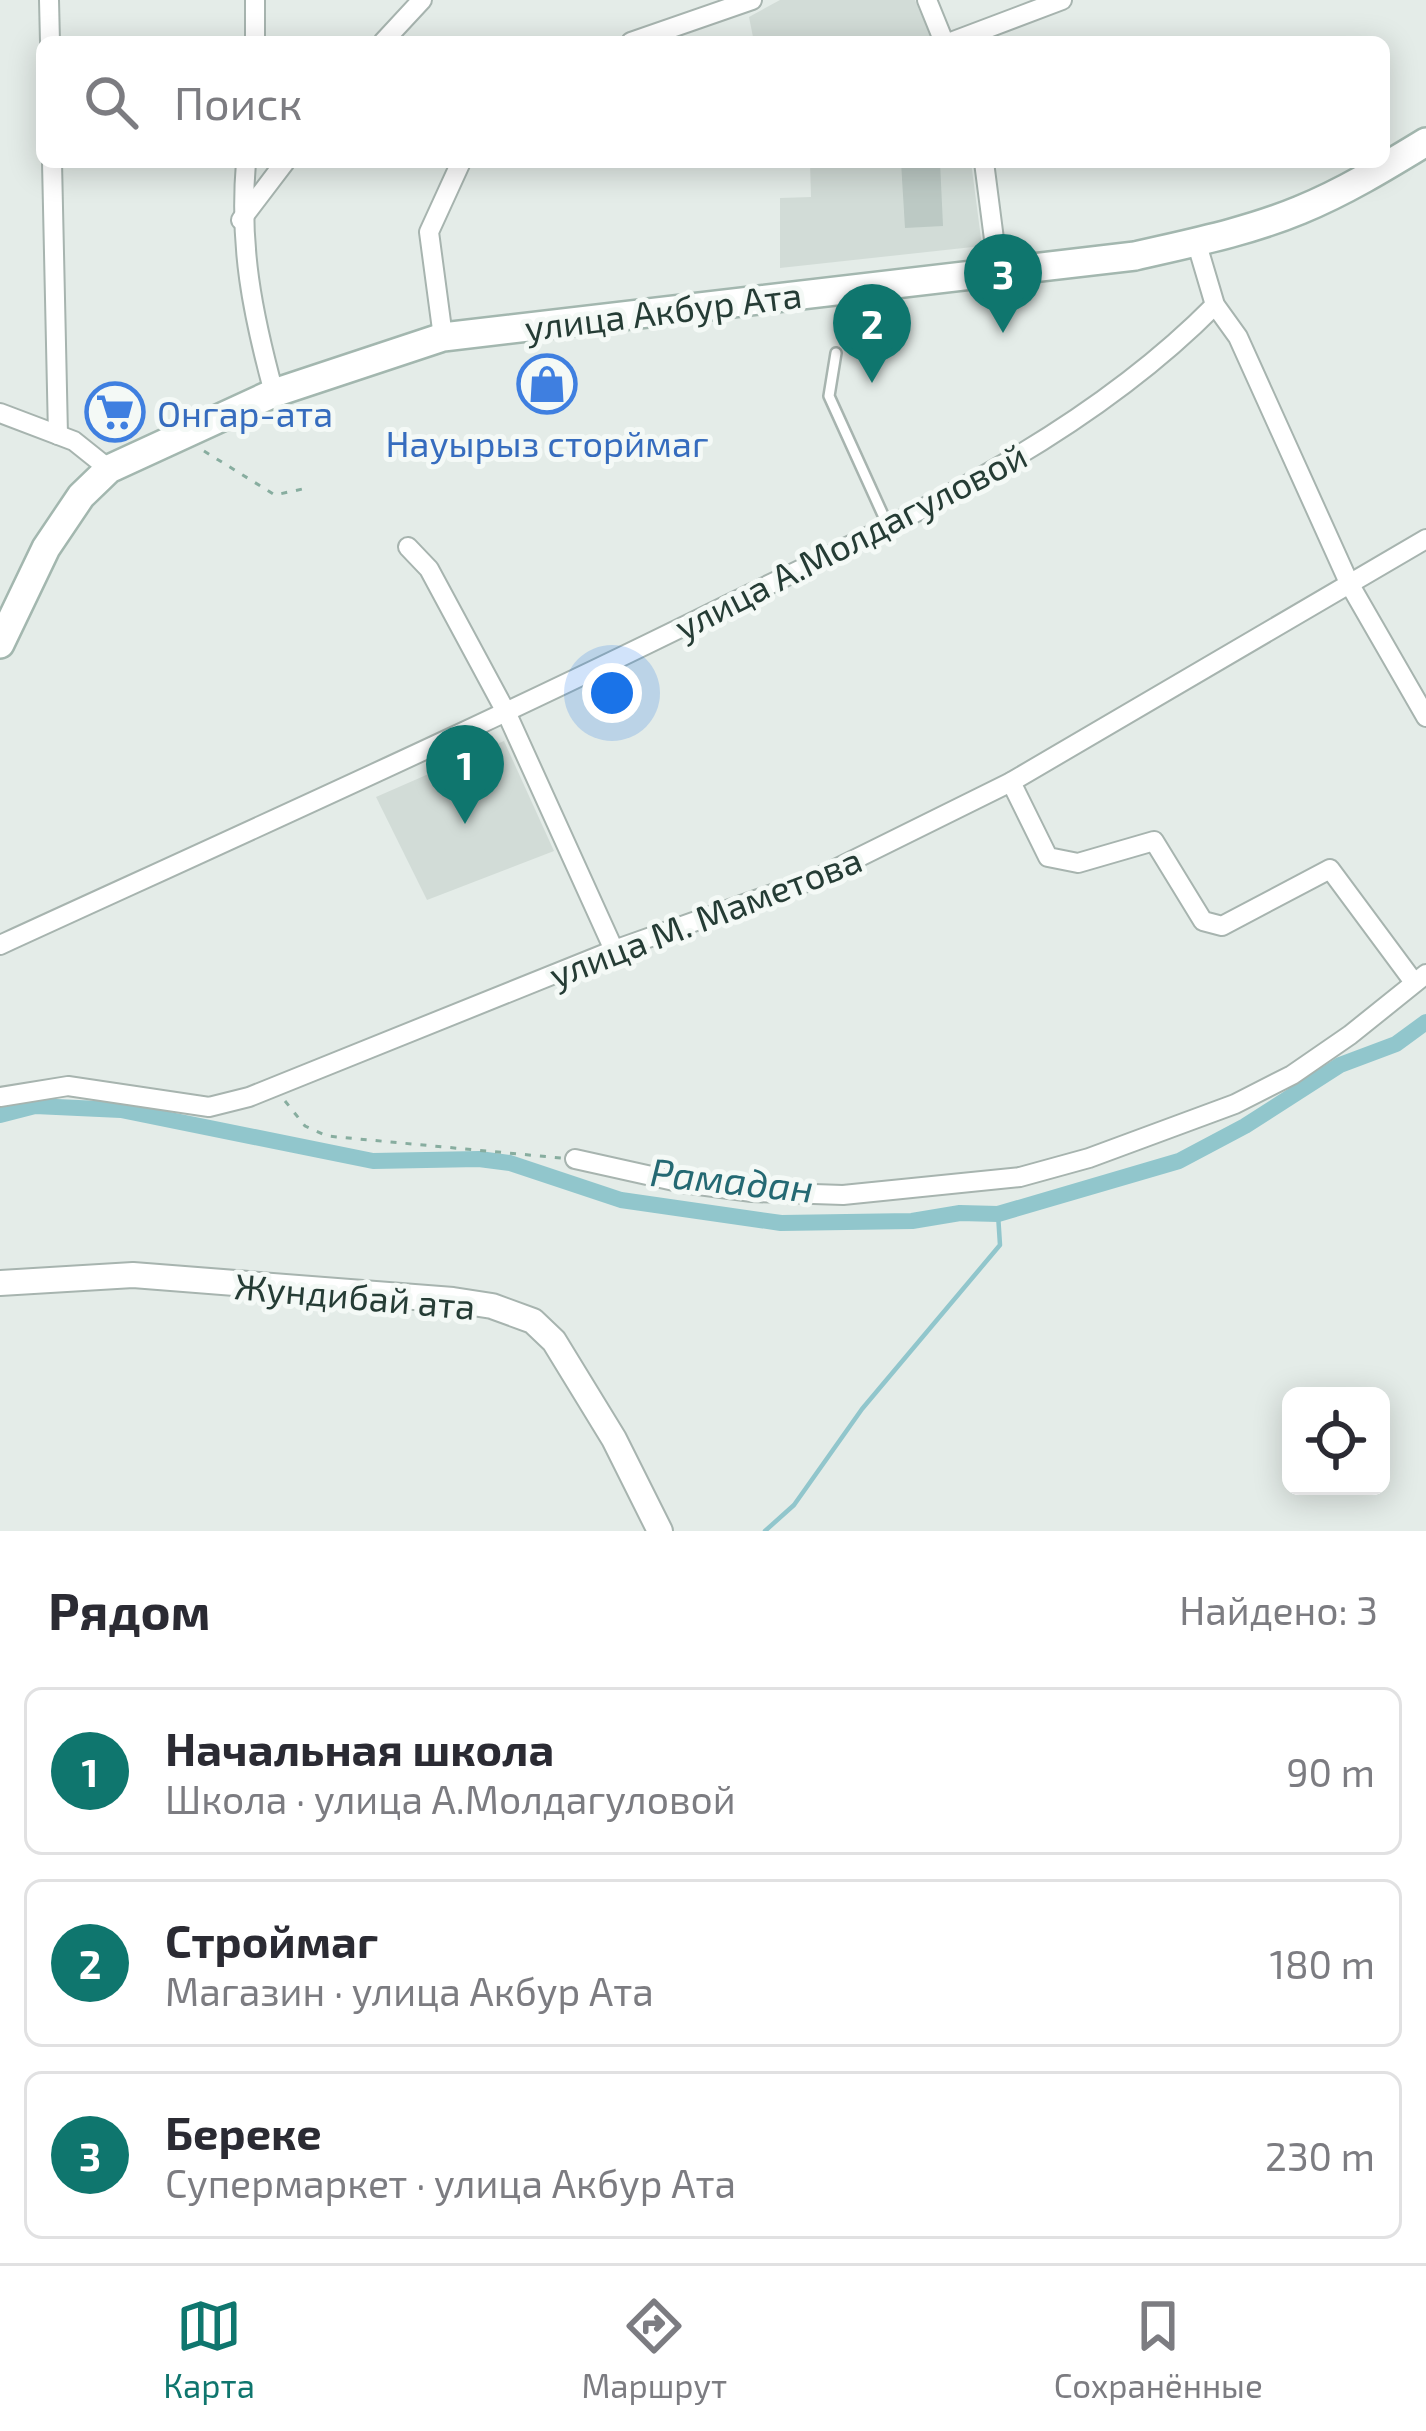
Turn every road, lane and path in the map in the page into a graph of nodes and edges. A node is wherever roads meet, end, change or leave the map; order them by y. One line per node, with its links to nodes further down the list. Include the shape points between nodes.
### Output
1 (49, 0): 7 (street)
2 (255, 0): 8 (street)
3 (422, 0): 9 (street)
4 (752, 0): 10 (street)
5 (927, 0): 11 (street)
6 (1062, 0): 12 (street)
7 (50, 36)
8 (255, 36)
9 (389, 36)
10 (648, 36)
11 (944, 36)
12 (963, 36)
13 (1426, 142): 14 (main road, улица Акбур Ата)
14 (1390, 164)
15 (52, 168): 30 (street)
16 (245, 168): 21 (street)
17 (280, 168): 21 (street)
18 (458, 168): 25 (street, via 429,232)
19 (985, 168): 23 (street)
20 (1384, 168): 22 (main road, улица Акбур Ата, via 1300,210)
21 (241, 220): 27 (street, via 250,308)
22 (1196, 242): 23 (main road, улица Акбур Ата); 24 (street)
23 (998, 269): 25 (main road, улица Акбур Ата)
24 (1215, 304): 33 (street, улица А.Молдагуловой, via 1167,353 1083,417); 36 (street, via 1238,337)
25 (443, 337): 27 (main road, улица Акбур Ата)
26 (836, 353): 33 (lane, via 829,396)
27 (274, 392): 29 (main road, улица Акбур Ата)
28 (0, 413): 30 (street)
29 (190, 429): 31 (main road, улица Акбур Ата); 32 (path, via 203,450 275,495)
30 (58, 435): 31 (street)
31 (109, 469): 37 (main road, улица Акбур Ата, via 46,548)
32 (308, 488)
33 (888, 526): 38 (street, улица А.Молдагуловой)
34 (1426, 539): 36 (street, улица М. Маметова)
35 (408, 547): 38 (street, via 430,568)
36 (1350, 585): 39 (street); 40 (street, улица М. Маметова)
37 (0, 644)
38 (507, 714): 41 (street, улица А.Молдагуловой); 42 (street)
39 (1426, 717)
40 (1011, 782): 42 (street, улица М. Маметова, via 814,879); 43 (street, via 1048,856 1078,862 1154,842 1203,921 1222,926 1330,869)
41 (0, 945)
42 (614, 950): 44 (street, улица М. Маметова)
43 (1419, 977): 46 (street, via 1292,1076 1089,1159 1020,1177 843,1195 752,1192)
44 (274, 1088): 45 (street, улица М. Маметова, via 209,1106 68,1086); 46 (path, via 305,1126 327,1136)
45 (0, 1097)
46 (574, 1159)
47 (0, 1283): 48 (street, Жундибай ата, via 134,1275 453,1300 533,1321 614,1439)
48 (660, 1531)

